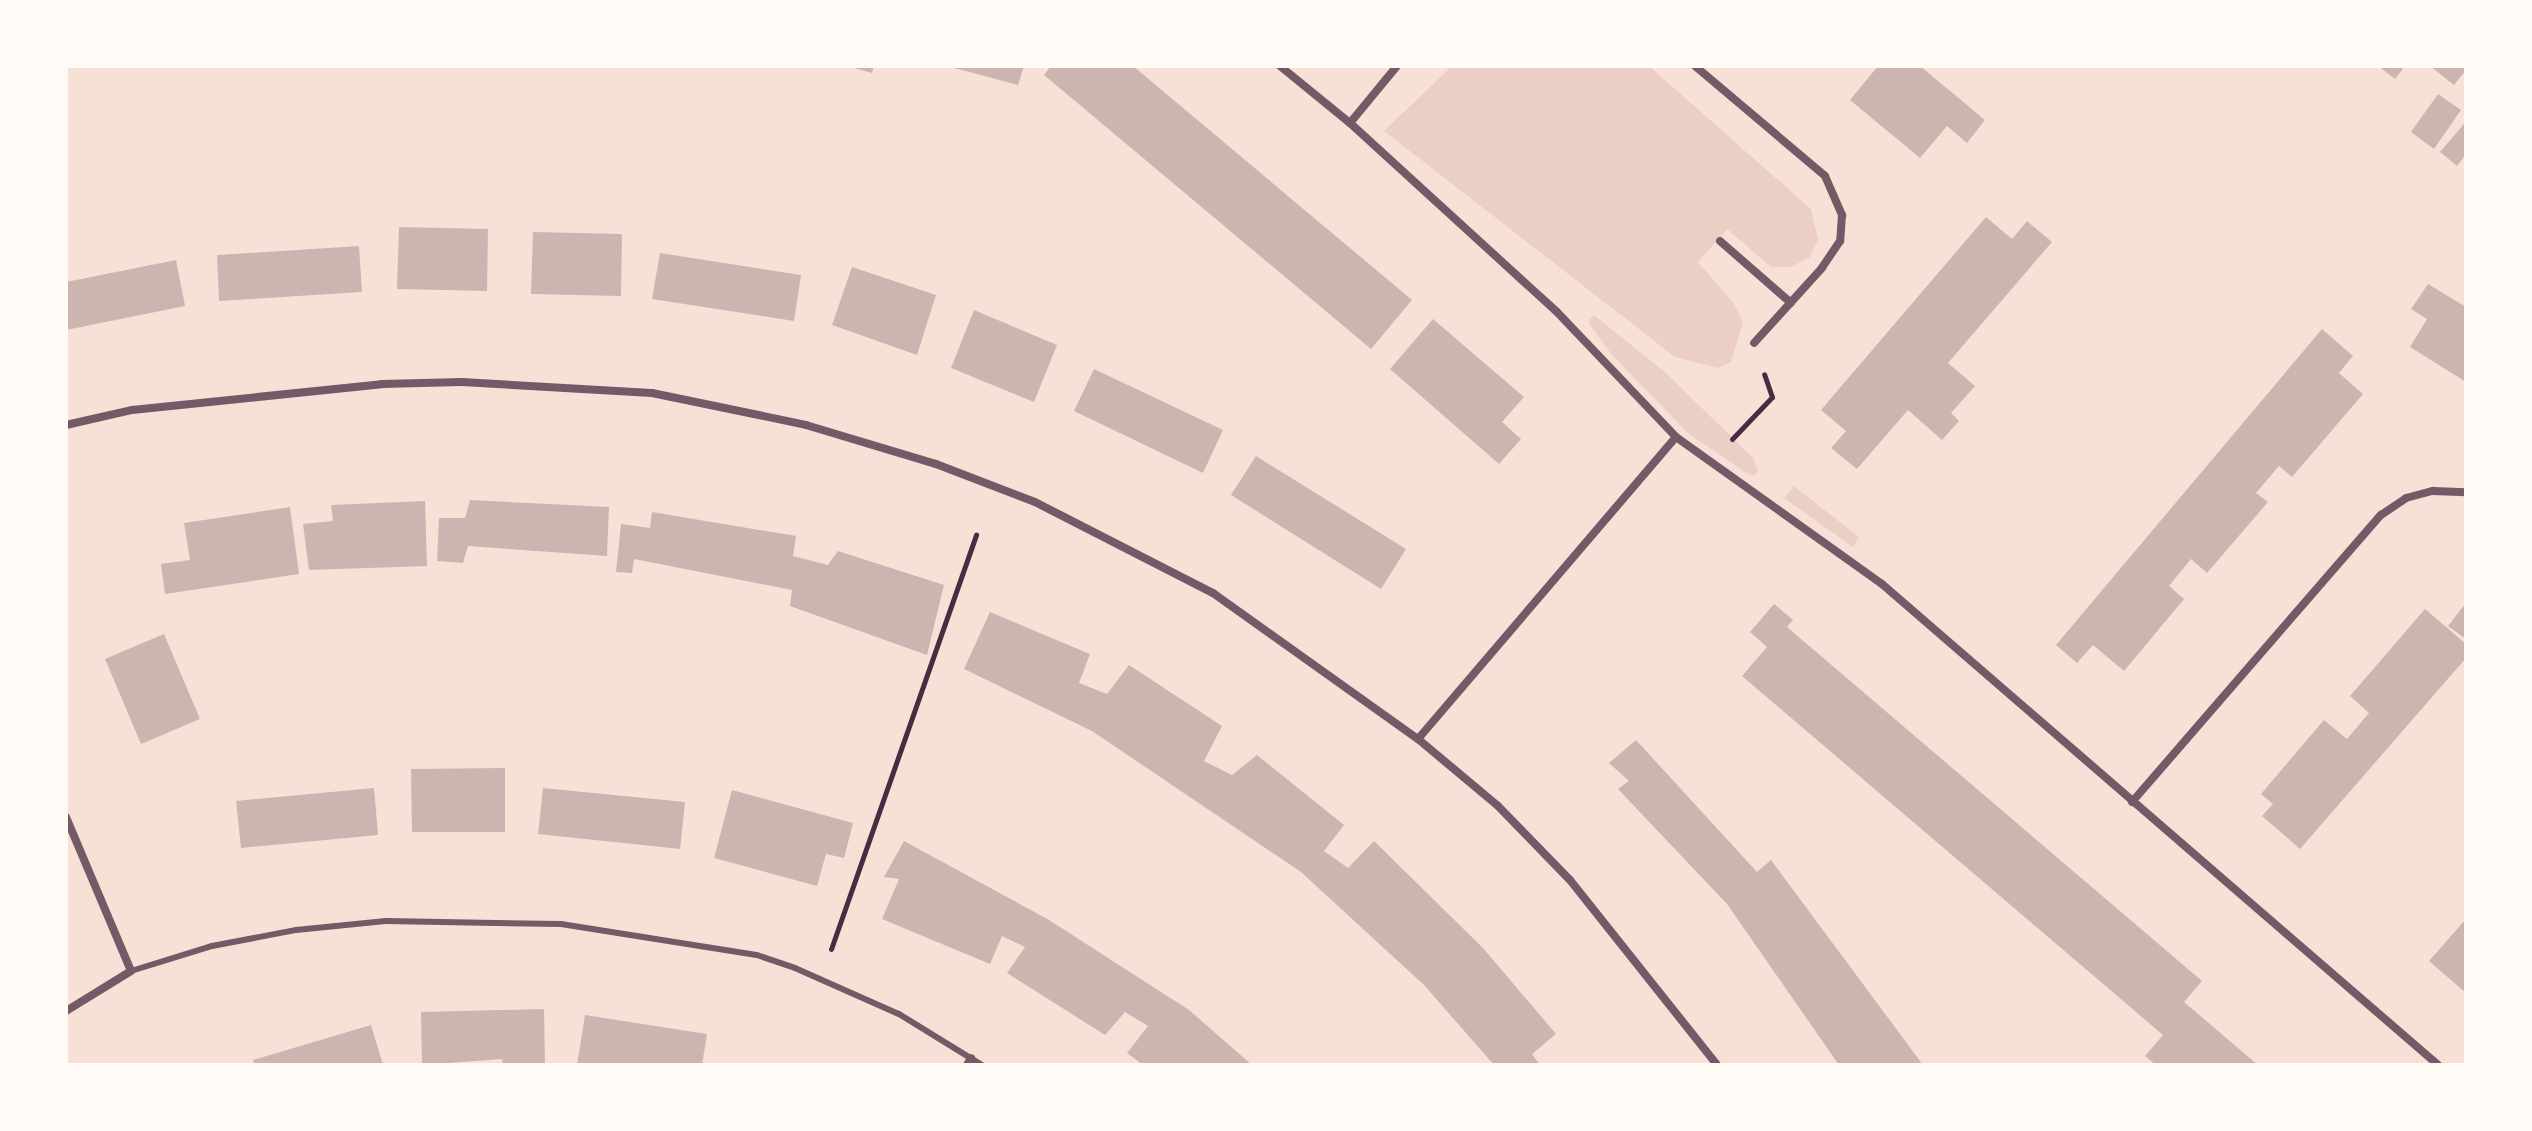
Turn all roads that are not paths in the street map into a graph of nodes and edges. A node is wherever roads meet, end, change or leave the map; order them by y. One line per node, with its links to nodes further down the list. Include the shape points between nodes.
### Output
1 (1280, 66): 4 (street)
2 (1397, 66): 4 (street)
3 (1695, 66): 6 (street, via 1825,176 1836,194 1842,215 1840,241)
4 (1350, 123): 9 (street, via 1557,312)
5 (1720, 241): 6 (street)
6 (1791, 303): 7 (street)
7 (1754, 343)
8 (66, 425): 11 (street, via 132,410 382,384 551,385 652,393 741,408 936,464 1126,545 1213,593)
9 (1676, 437): 11 (street); 12 (street, via 1882,584)
10 (2466, 492): 12 (street, via 2433,491 2406,498 2381,515)
11 (1418, 739): 18 (street, via 1498,806 1570,880)
12 (2132, 802): 19 (street)
13 (66, 817): 14 (street)
14 (131, 971): 15 (street); 16 (lane, via 212,946 296,930 416,920 561,924 757,955 899,1014)
15 (66, 1011)
16 (969, 1062): 17 (lane)
17 (982, 1065)
18 (1717, 1065)
19 (2438, 1065)

